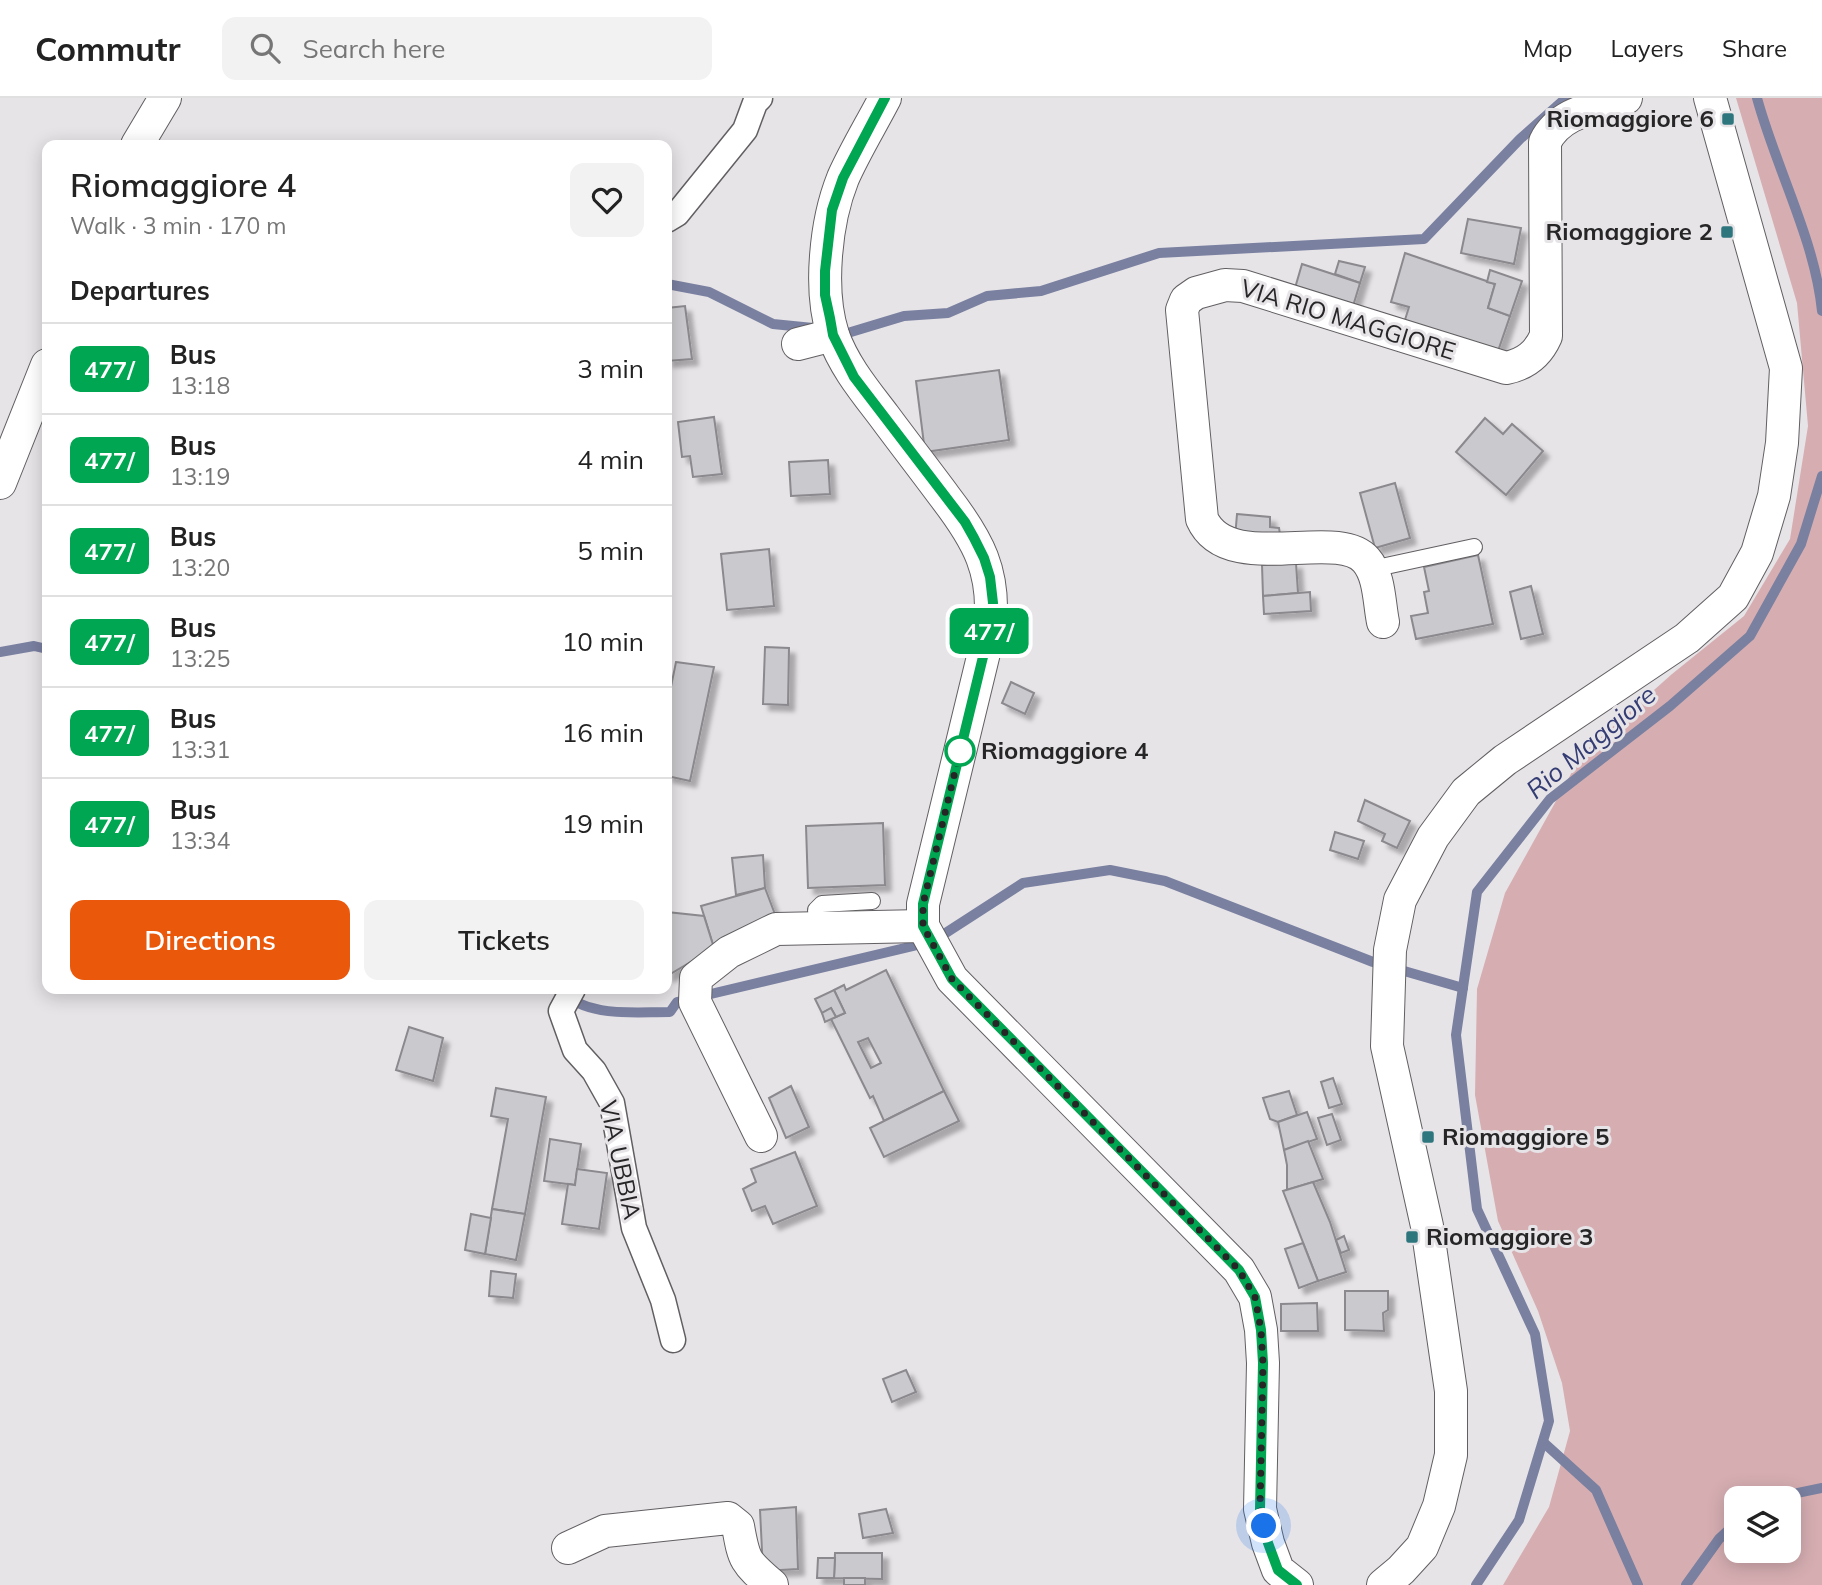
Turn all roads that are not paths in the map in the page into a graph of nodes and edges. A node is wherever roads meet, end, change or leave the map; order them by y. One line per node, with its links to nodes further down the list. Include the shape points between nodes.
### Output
1 (165, 98): 6 (street)
2 (761, 98): 7 (street, via 745,130)
3 (885, 98): 8 (street, via 843,178 832,210 825,295)
4 (1626, 98): 13 (street, VIA RIO MAGGIORE, via 1567,117 1545,142 1546,336 1540,349 1518,365 1506,368 1243,286 1225,285 1186,300 1182,310 1186,369 1202,519 1207,530 1219,540 1252,548 1349,550)
5 (1710, 98): 24 (street, via 1786,368 1774,496 1757,553 1733,597 1686,638 1505,760 1466,792 1433,837 1400,900 1390,950 1387,1046 1427,1226 1451,1391 1451,1455 1439,1506 1422,1547)
6 (140, 140)
7 (672, 217)
8 (833, 335): 9 (street); 16 (street, via 854,377 965,522 990,577 990,628 923,904)
9 (798, 344)
10 (42, 379): 11 (street)
11 (0, 483)
12 (1474, 547): 13 (lane)
13 (1372, 569): 14 (street)
14 (1383, 622)
15 (872, 901): 17 (lane, via 822,904 816,910)
16 (923, 926): 17 (street); 23 (street, via 952,979 1239,1270 1255,1297 1263,1363 1260,1509 1278,1570)
17 (818, 929): 19 (street, via 776,929 729,952 696,978 695,1002)
18 (570, 994): 20 (street, VIA UBBIA, via 561,1011 575,1050 594,1071 612,1103 634,1228 663,1300)
19 (761, 1136)
20 (673, 1340)
21 (568, 1548): 22 (street, via 606,1531 728,1518 738,1526 744,1557)
22 (772, 1585)
23 (1297, 1585)
24 (1383, 1585)

